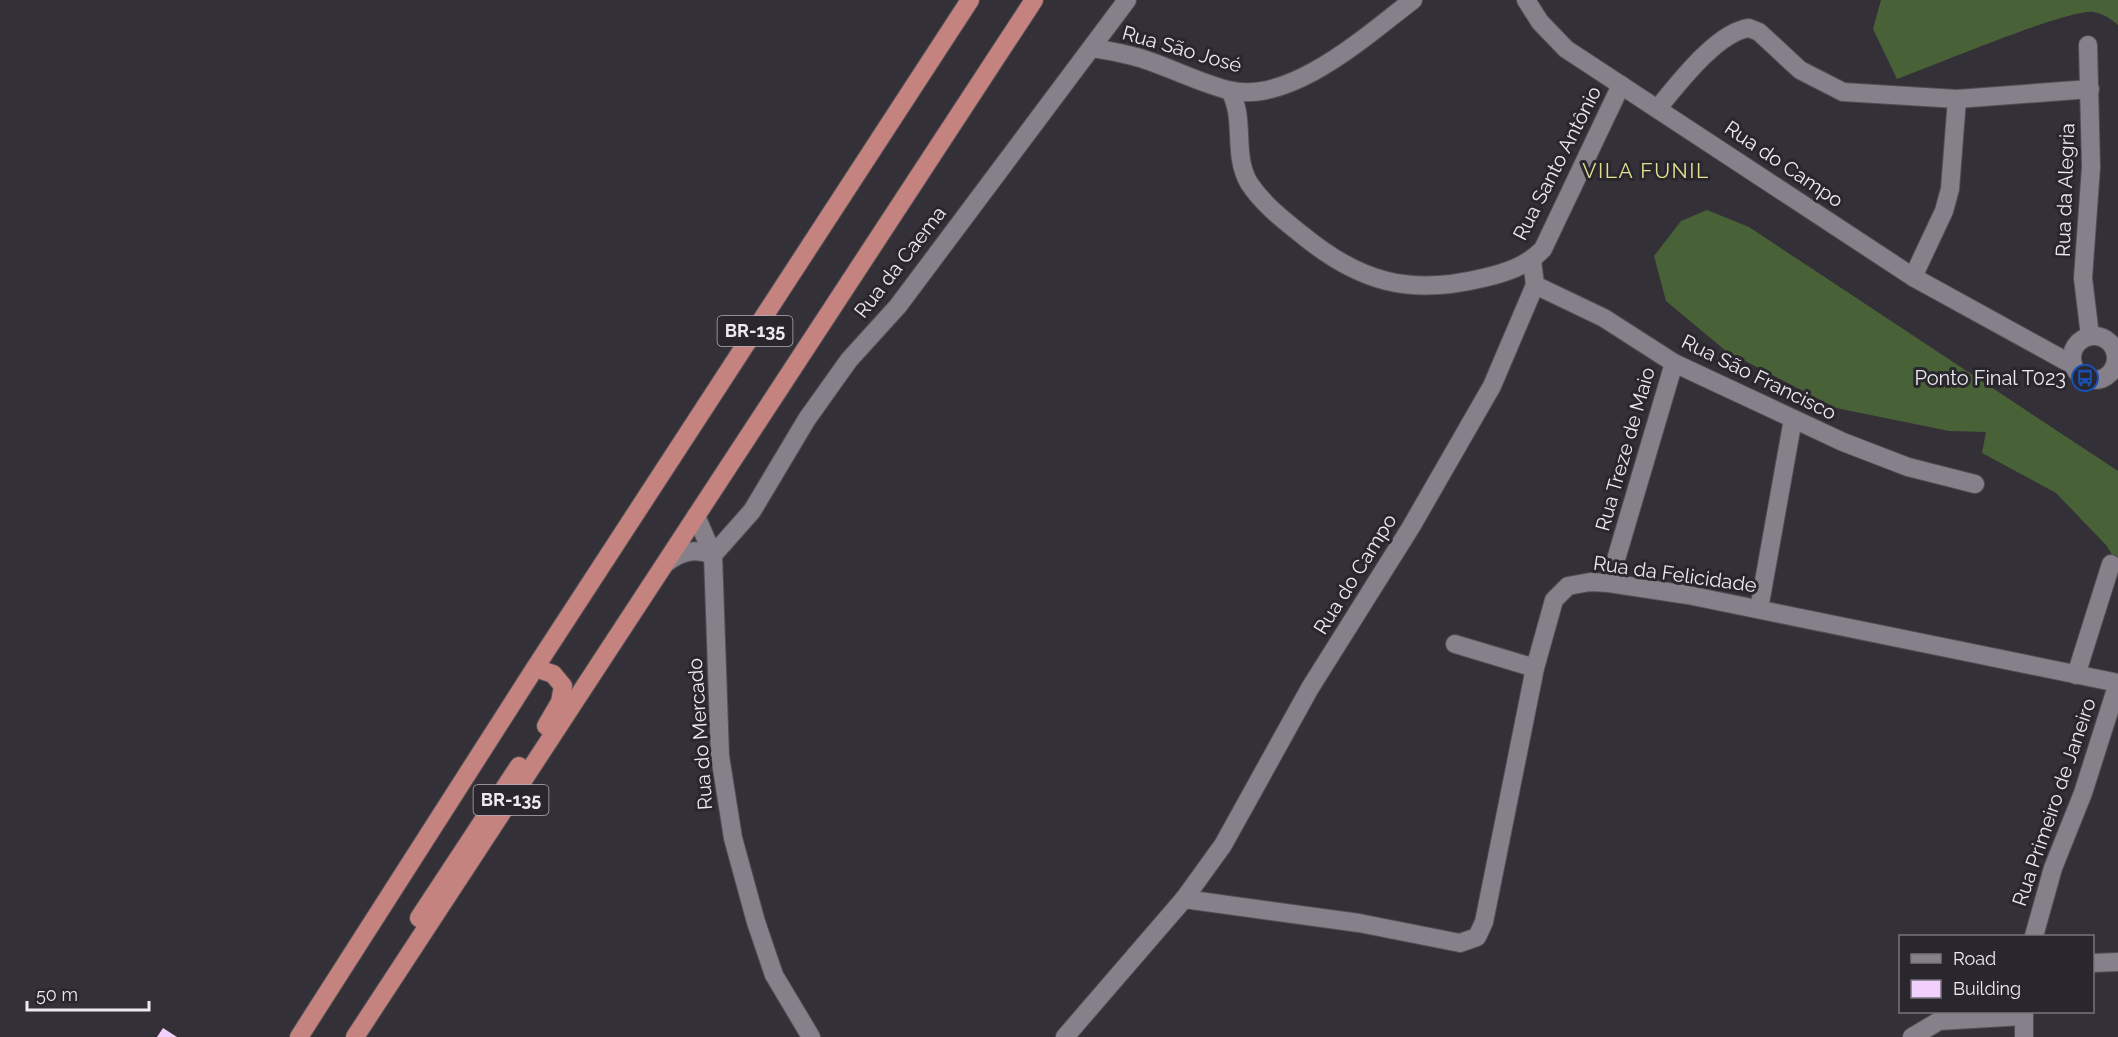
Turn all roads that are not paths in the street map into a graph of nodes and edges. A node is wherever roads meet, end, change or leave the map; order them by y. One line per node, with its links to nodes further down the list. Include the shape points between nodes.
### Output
1 (970, 0): 30 (highway, BR-135)
2 (1034, 0): 23 (highway, BR-135)
3 (1127, 0): 7 (street, Rua da Caema)
4 (1413, 0): 10 (street, Rua São José, via 1304,78 1281,86)
5 (1526, 0): 8 (street, Rua do Campo, via 1553,38)
6 (2088, 45): 9 (street, Rua da Alegria)
7 (1092, 48): 10 (street, Rua São José, via 1144,59); 24 (street, Rua da Caema, via 898,306 849,360 807,418 752,511)
8 (1622, 85): 12 (street, Rua do Campo); 13 (street, Rua Santo Antônio, via 1543,249)
9 (2090, 90): 11 (street); 16 (street, Rua da Alegria)
10 (1230, 91): 13 (street, via 1239,109 1241,165 1249,182 1279,217 1341,264 1366,277 1394,284 1437,286 1486,277)
11 (1957, 99): 12 (street, via 1844,92 1826,86 1749,28 1702,56); 14 (street, via 1950,189)
12 (1658, 108): 14 (street, Rua do Campo)
13 (1532, 260): 15 (street, Rua do Campo)
14 (1913, 277): 17 (street, Rua do Campo)
15 (1535, 285): 18 (street, Rua São Francisco, via 1604,318); 34 (street, Rua do Campo, via 1481,406 1310,688 1223,845)
16 (2084, 339): 17 (street, Rua do Campo, via 2053,348); 19 (street, Rua da Alegria, via 2072,352); 20 (street, via 2102,337 2114,349)
17 (2034, 344): 19 (street, Rua do Campo)
18 (1674, 363): 21 (street, Rua São Francisco); 27 (street, Rua Treze de Maio)
19 (2073, 365): 20 (street, via 2090,380)
20 (2113, 382)
21 (1793, 419): 22 (street, Rua São Francisco, via 1873,456); 28 (street)
22 (1975, 484)
23 (696, 516): 24 (street, Rua do Mercado); 25 (highway, BR-135)
24 (713, 555): 25 (street, via 689,550); 43 (street, Rua do Mercado, via 720,756 733,838 774,975)
25 (666, 563): 39 (highway, BR-135)
26 (2111, 564): 32 (street)
27 (1609, 583): 28 (street, Rua da Felicidade); 31 (street, Rua da Felicidade, via 1578,583 1561,590 1554,600)
28 (1759, 609): 32 (street, Rua da Felicidade)
29 (1455, 644): 31 (street)
30 (535, 668): 39 (highway, via 553,674 563,686 557,710 436,889); 41 (highway, BR-135)
31 (1535, 668): 34 (street, Rua da Felicidade, via 1484,922 1477,937 1460,943 1337,919)
32 (2076, 675): 33 (street, Rua da Felicidade)
33 (2118, 683): 35 (street, Rua Primeiro de Janeiro, via 2083,793 2053,868)
34 (1184, 899): 44 (street, Rua do Campo)
35 (2034, 935)
36 (2118, 962): 37 (street); 38 (street)
37 (2094, 963)
38 (2118, 972)
39 (370, 1013): 42 (highway, BR-135)
40 (2024, 1014): 45 (street, via 1939,1021); 46 (street)
41 (299, 1037)
42 (355, 1037)
43 (811, 1037)
44 (1065, 1037)
45 (1912, 1037)
46 (2024, 1037)

